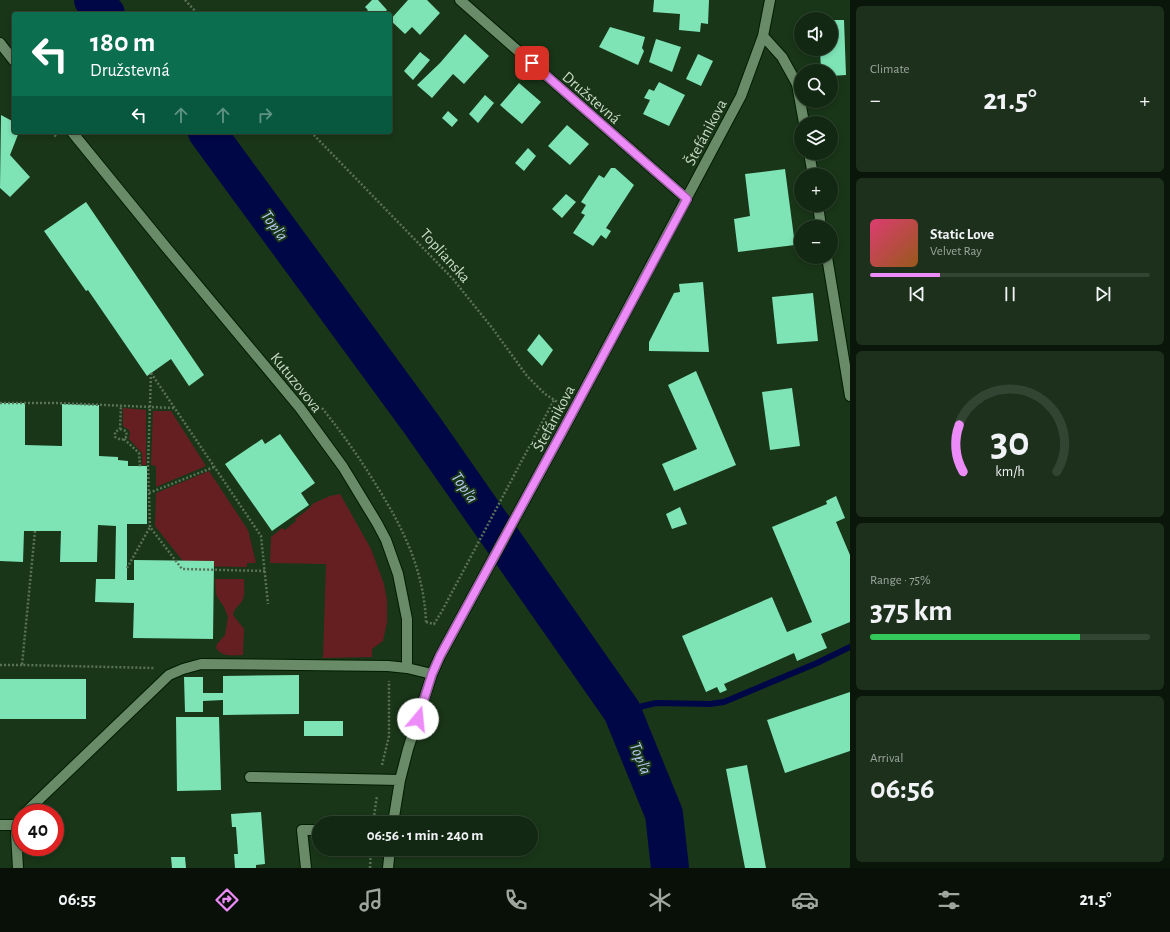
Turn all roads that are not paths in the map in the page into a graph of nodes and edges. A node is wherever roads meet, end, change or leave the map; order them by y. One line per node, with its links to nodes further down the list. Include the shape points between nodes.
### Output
1 (460, 0): 8 (street, Družstevná)
2 (770, 0): 3 (street, Štefánikova)
3 (763, 36): 6 (street, via 782,58 797,84); 8 (street, Štefánikova, via 741,96)
4 (0, 44): 5 (street)
5 (12, 59)
6 (803, 116)
7 (74, 134): 11 (street, Kutuzovova, via 300,408 343,467 386,540 398,574 407,619)
8 (687, 199): 12 (street, Štefánikova)
9 (828, 264): 10 (street)
10 (850, 396)
11 (407, 668): 12 (street); 15 (street, via 202,664 183,669 169,675)
12 (432, 674): 14 (street, Štefánikova)
13 (250, 777): 14 (street)
14 (400, 780): 16 (street, Štefánikova)
15 (34, 804)
16 (394, 816)
17 (12, 823): 18 (street)
18 (0, 825)
19 (312, 830): 23 (street, via 302,830)
20 (17, 856): 22 (street)
21 (389, 856): 24 (street)
22 (18, 868)
23 (306, 868)
24 (388, 868)

